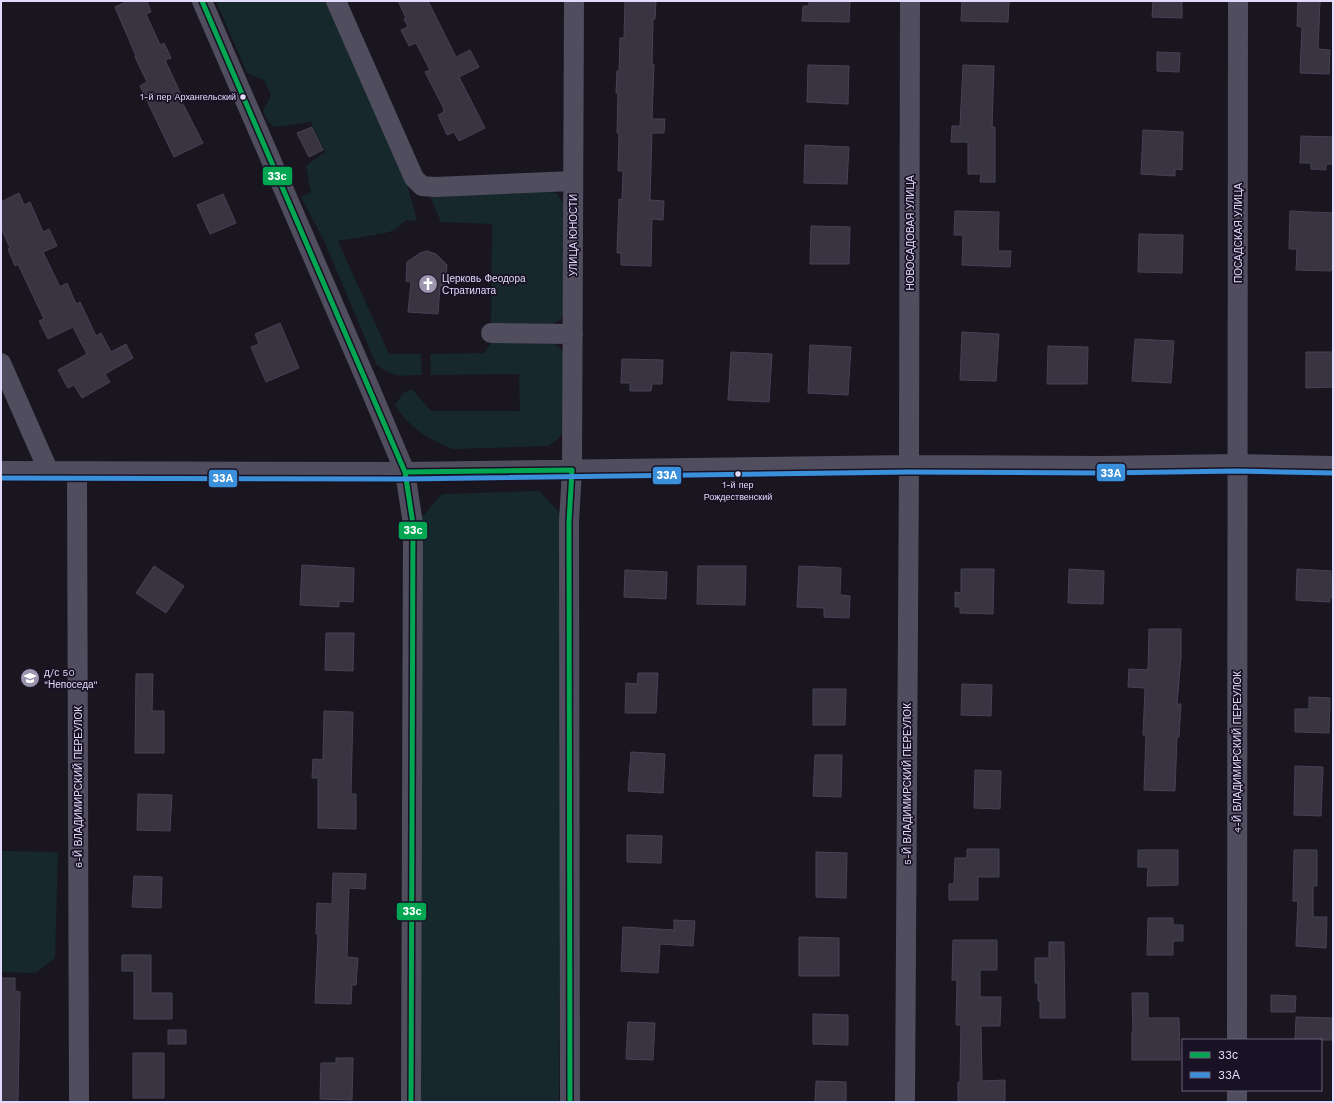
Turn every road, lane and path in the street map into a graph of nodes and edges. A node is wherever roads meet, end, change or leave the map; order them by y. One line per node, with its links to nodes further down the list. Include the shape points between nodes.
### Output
1 (202, 1): 17 (street)
2 (336, 1): 6 (street, via 414,178 422,186)
3 (574, 1): 6 (street, УЛИЦА ЮНОСТИ)
4 (910, 1): 11 (street, НОВОСАДОВАЯ УЛИЦА)
5 (1238, 1): 10 (street, ПОСАДСКАЯ УЛИЦА)
6 (573, 181): 8 (street, УЛИЦА ЮНОСТИ)
7 (491, 333): 8 (street)
8 (573, 334): 13 (street, УЛИЦА ЮНОСТИ)
9 (1, 363): 16 (street)
10 (1237, 464): 11 (street); 12 (street); 18 (street, 4-Й ВЛАДИМИРСКИЙ ПЕРЕУЛОК)
11 (910, 465): 13 (street); 23 (street, 5-Й ВЛАДИМИРСКИЙ ПЕРЕУЛОК)
12 (1333, 466)
13 (572, 470): 17 (street); 22 (street, УЛИЦА ЮНОСТИ)
14 (1, 471): 16 (street)
15 (77, 471): 16 (street); 17 (street); 20 (street, 6-Й ВЛАДИМИРСКИЙ ПЕРЕУЛОК)
16 (49, 472)
17 (405, 472): 21 (street, via 413,524)
18 (1237, 1039)
19 (1237, 1091): 24 (street)
20 (79, 1102)
21 (411, 1102)
22 (570, 1102)
23 (905, 1102)
24 (1237, 1102)

